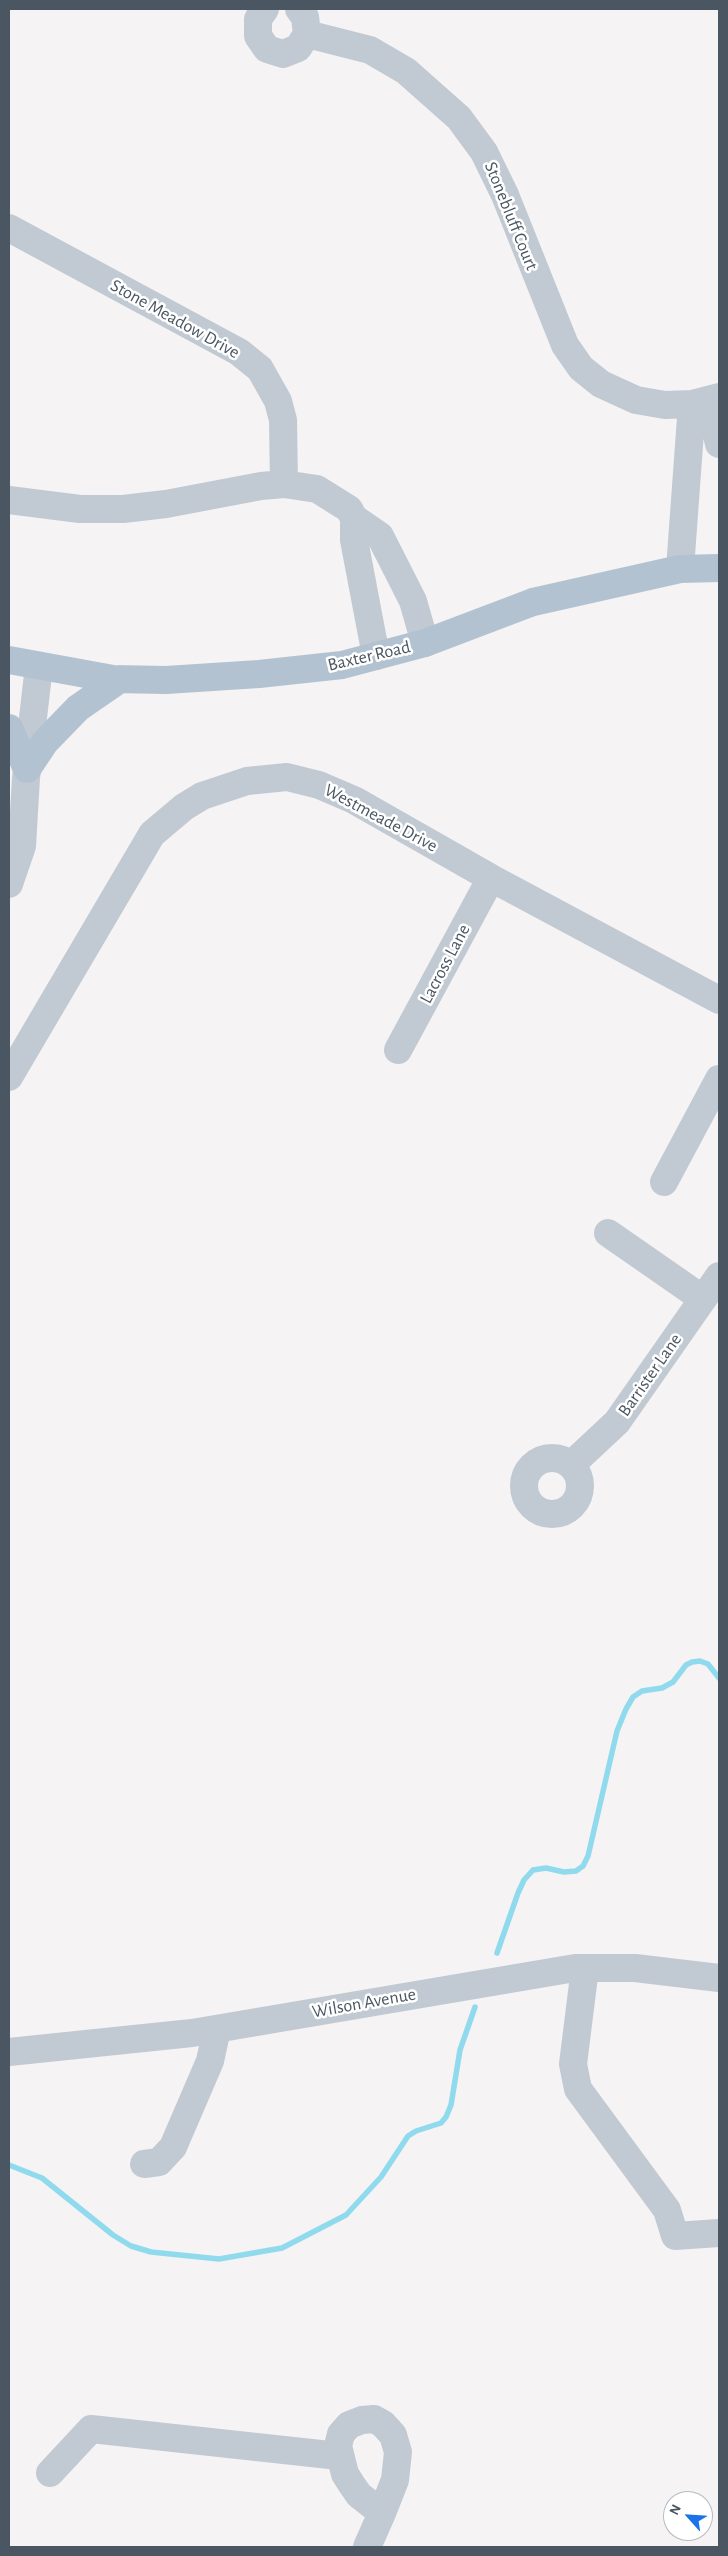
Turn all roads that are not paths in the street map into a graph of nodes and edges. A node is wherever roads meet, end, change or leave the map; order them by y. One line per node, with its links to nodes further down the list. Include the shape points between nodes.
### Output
1 (265, 9): 3 (street, via 256,28 267,49 283,54 291,52)
2 (299, 9): 3 (street, via 305,17)
3 (307, 34): 5 (street, Stonebluff Court, via 370,50 406,71 459,118 484,152 505,195 564,345 581,368 601,384 636,400 665,405)
4 (9, 228): 7 (street, Stone Meadow Drive, via 239,352 260,369 278,401 283,420)
5 (707, 401): 6 (street); 11 (street)
6 (719, 444)
7 (284, 484): 8 (street, via 123,509 80,509); 9 (street, via 317,489 349,510)
8 (9, 500)
9 (354, 518): 12 (street, via 380,536 413,601); 13 (street, via 354,540)
10 (719, 568): 11 (main road, Baxter Road)
11 (680, 570): 12 (main road, Baxter Road, via 533,602)
12 (424, 642): 13 (main road, Baxter Road)
13 (376, 656): 16 (main road, Baxter Road, via 342,665 259,674 166,680)
14 (9, 660): 15 (main road, Baxter Road)
15 (39, 666): 16 (main road, Baxter Road); 18 (street)
16 (120, 679): 18 (main road, via 78,708 45,742)
17 (9, 728): 18 (main road)
18 (27, 769): 20 (street, via 22,846)
19 (491, 878): 21 (street, Westmeade Drive); 22 (street, Lacross Lane); 23 (street, Westmeade Drive, via 354,800 319,785 287,777 247,781 202,796 152,834)
20 (9, 884)
21 (719, 1000)
22 (398, 1050)
23 (9, 1077)
24 (719, 1079): 25 (street)
25 (664, 1182)
26 (608, 1233): 28 (street)
27 (719, 1276): 28 (street, Barrister Lane)
28 (703, 1299): 29 (street, Barrister Lane, via 617,1422)
29 (571, 1466)
30 (585, 1968): 31 (street, Wilson Avenue, via 634,1968); 32 (street, Wilson Avenue); 35 (street, via 573,2064 578,2089 667,2210 675,2236)
31 (719, 1978)
32 (217, 2028): 33 (street, Wilson Avenue, via 141,2040); 34 (street, via 210,2061 173,2147 159,2162)
33 (9, 2052)
34 (144, 2164)
35 (719, 2233)
36 (339, 2456): 37 (street, via 91,2429); 38 (street, via 345,2474 360,2495); 38 (street, via 341,2434 349,2425 374,2420 393,2435 398,2468)
37 (50, 2473)
38 (382, 2512): 39 (street)
39 (367, 2547)

